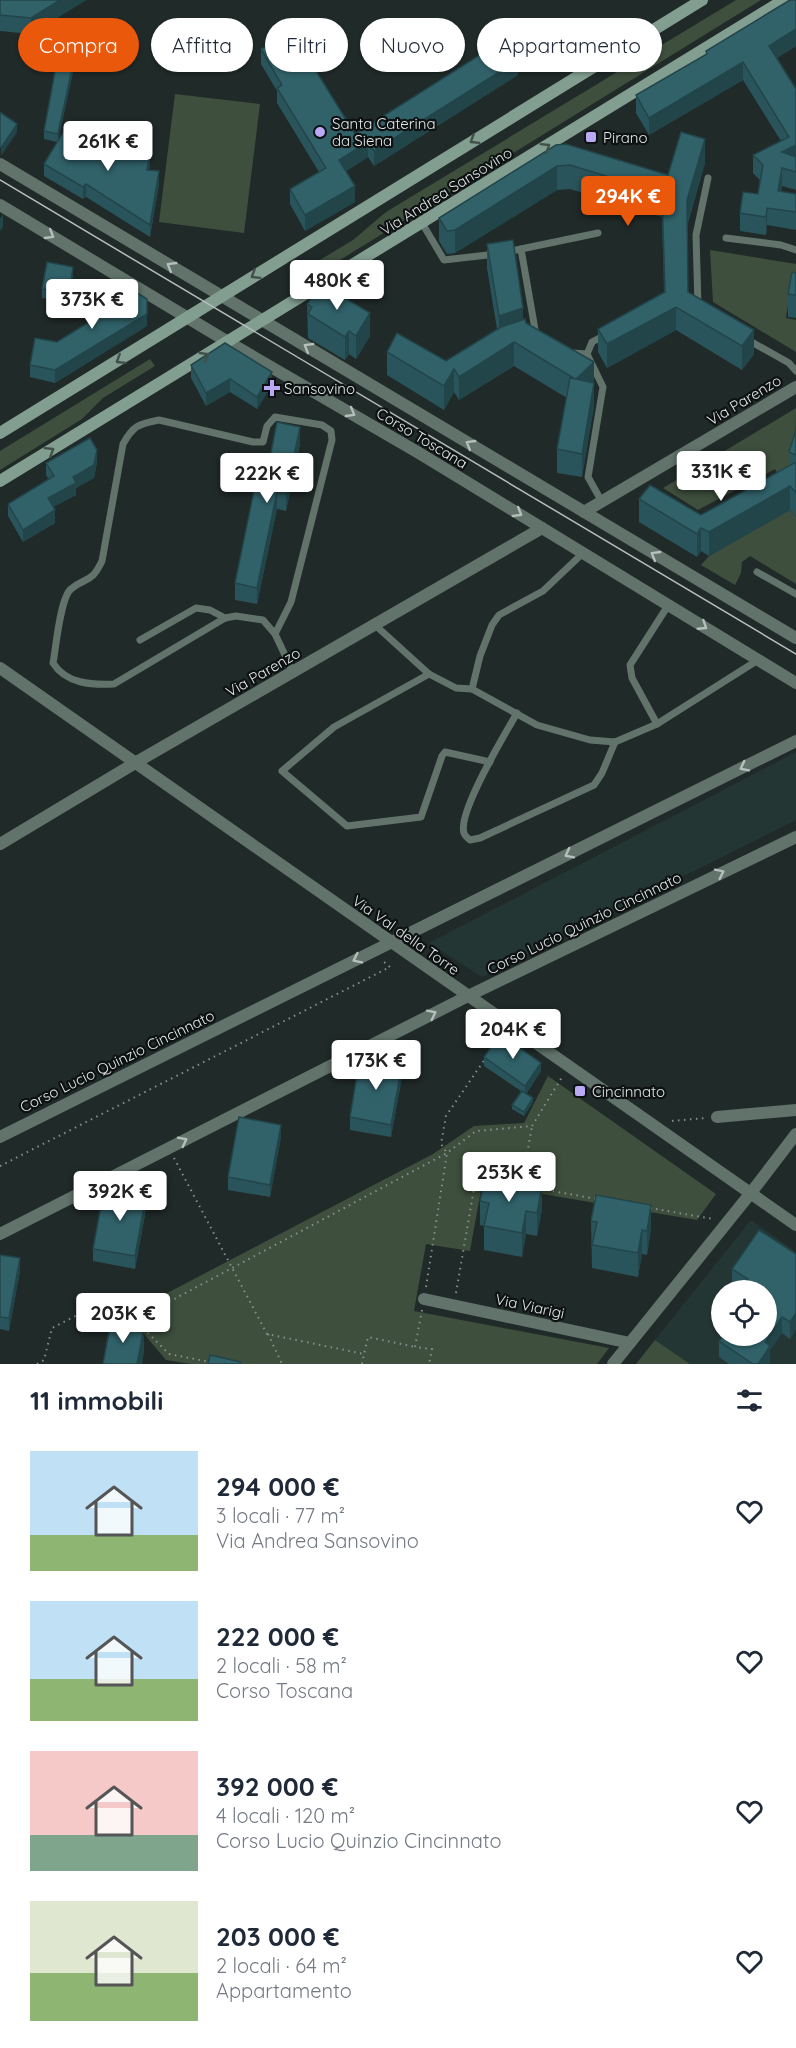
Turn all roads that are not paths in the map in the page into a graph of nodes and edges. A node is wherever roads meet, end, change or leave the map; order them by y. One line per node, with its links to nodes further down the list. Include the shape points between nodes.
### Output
1 (702, 0): 11 (main road, Via Andrea Sansovino, one-way to 11)
2 (784, 0): 6 (main road, Via Andrea Sansovino, one-way to 2)
3 (0, 164): 11 (street, Corso Toscana, one-way to 3)
4 (708, 178): 12 (lane, via 696,235 697,300)
5 (0, 205): 13 (street, Corso Toscana, one-way to 13)
6 (422, 223): 9 (lane, via 444,260); 14 (main road, Via Andrea Sansovino)
7 (598, 233): 9 (lane)
8 (726, 238): 10 (lane)
9 (521, 249): 16 (lane)
10 (796, 250)
11 (221, 296): 13 (main road, Via Andrea Sansovino); 14 (street, Corso Toscana)
12 (704, 315)
13 (188, 318): 20 (street, Corso Toscana); 25 (main road, Via Andrea Sansovino, one-way to 25)
14 (264, 321): 20 (main road, Via Andrea Sansovino); 28 (street, Corso Toscana, one-way to 14)
15 (613, 332): 22 (lane, via 592,342)
16 (534, 334): 17 (lane); 19 (lane)
17 (525, 337)
18 (742, 337): 23 (lane, via 789,363)
19 (542, 339)
20 (228, 342): 26 (main road, Via Andrea Sansovino, one-way to 20); 29 (street, Corso Toscana, one-way to 29)
21 (559, 349): 22 (lane)
22 (587, 354): 27 (lane, via 603,387 588,477)
23 (796, 371)
24 (796, 387): 27 (street, Via Parenzo)
25 (0, 433)
26 (0, 481)
27 (602, 502): 28 (street, Via Parenzo)
28 (584, 512): 37 (street, Corso Toscana, one-way to 28)
29 (542, 528): 30 (street, Corso Toscana); 35 (street, Via Parenzo)
30 (582, 554): 33 (street, Corso Toscana); 44 (lane, via 543,591 499,615 480,656)
31 (757, 572): 32 (lane)
32 (796, 594)
33 (669, 604): 39 (street, Corso Toscana, one-way to 39); 46 (lane, via 630,665 632,678)
34 (225, 618): 36 (lane, via 263,620); 36 (lane, via 114,684 93,685 74,680 59,673 54,663 64,600 70,590 95,575 102,561 123,444 130,430 159,420 264,442 267,426 275,417 322,425 331,431 332,440 291,602); 38 (lane, via 196,608)
35 (375, 625): 41 (street, Via Parenzo); 42 (lane)
36 (275, 634): 41 (lane)
37 (796, 638)
38 (140, 640)
39 (758, 660): 43 (street, Corso Toscana); 46 (lane)
40 (0, 668): 50 (street, Via Val della Torre)
41 (293, 672): 50 (street, Via Parenzo)
42 (429, 674): 44 (lane, via 456,688); 49 (lane, via 334,727 282,771 347,826 421,817 445,752)
43 (796, 683)
44 (472, 688): 45 (lane)
45 (517, 713): 48 (lane, via 537,725 590,740); 49 (lane)
46 (657, 724): 48 (lane)
47 (796, 741): 53 (street, Corso Lucio Quinzio Cincinnato, one-way to 53)
48 (615, 742): 49 (lane, via 594,785 470,840 463,832 464,819)
49 (490, 762)
50 (135, 763): 52 (street, Via Parenzo); 53 (street, Via Val della Torre)
51 (796, 837): 54 (street, Corso Lucio Quinzio Cincinnato, one-way to 51)
52 (0, 844)
53 (392, 943): 54 (street, Via Val della Torre); 58 (street, Corso Lucio Quinzio Cincinnato, one-way to 58)
54 (468, 996): 59 (street, Via Val della Torre); 61 (street, Corso Lucio Quinzio Cincinnato, one-way to 54)
55 (796, 1110): 56 (street)
56 (717, 1117)
57 (796, 1134): 59 (street)
58 (0, 1137)
59 (750, 1194): 60 (street, Via Val della Torre); 63 (street)
60 (796, 1225)
61 (0, 1234)
62 (424, 1299): 63 (street, Via Viarigi)
63 (630, 1343): 64 (street)
64 (613, 1364)

